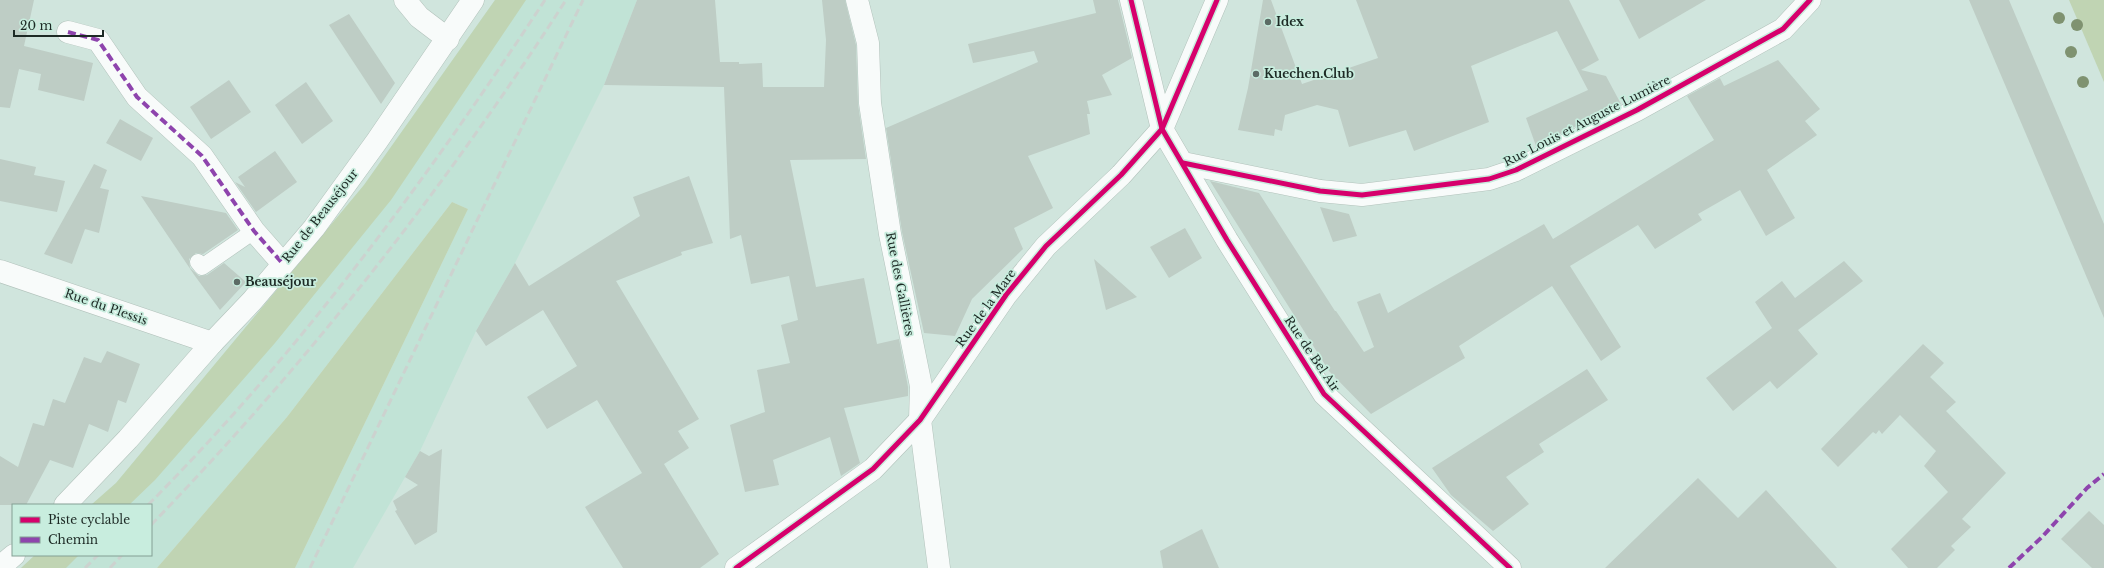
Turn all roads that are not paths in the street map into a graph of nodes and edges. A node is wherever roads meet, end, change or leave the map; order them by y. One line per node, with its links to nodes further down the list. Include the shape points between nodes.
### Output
1 (405, 0): 8 (street, via 419,17)
2 (474, 0): 8 (street, Rue de Beauséjour)
3 (857, 0): 16 (street, Rue des Gallières, via 868,43 870,103 890,234 921,386)
4 (1131, 0): 9 (street, Rue de Bel Air)
5 (1217, 0): 9 (street, Rue de la Mare)
6 (1810, 0): 10 (street, Rue Louis et Auguste Lumière, via 1783,29 1644,106 1516,170 1489,179 1362,195 1320,191)
7 (68, 32): 11 (street, via 98,40 137,97 202,156)
8 (448, 40): 13 (street, Rue de Beauséjour, via 336,197)
9 (1162, 129): 10 (street, Rue de Bel Air); 16 (street, Rue de la Mare, via 1121,175 1046,246 1006,295)
10 (1183, 163): 22 (street, Rue de Bel Air, via 1227,240 1324,394)
11 (254, 231): 12 (lane, via 202,266); 13 (street)
12 (198, 262)
13 (284, 264): 15 (street, Rue de Beauséjour)
14 (0, 271): 15 (street, Rue du Plessis)
15 (212, 343): 17 (street, Rue de Beauséjour, via 128,439)
16 (920, 420): 20 (street, Rue de la Mare, via 873,469); 21 (street, Rue des Gallières)
17 (66, 504)
18 (13, 556): 19 (street)
19 (0, 567)
20 (736, 568)
21 (939, 568)
22 (1510, 568)

